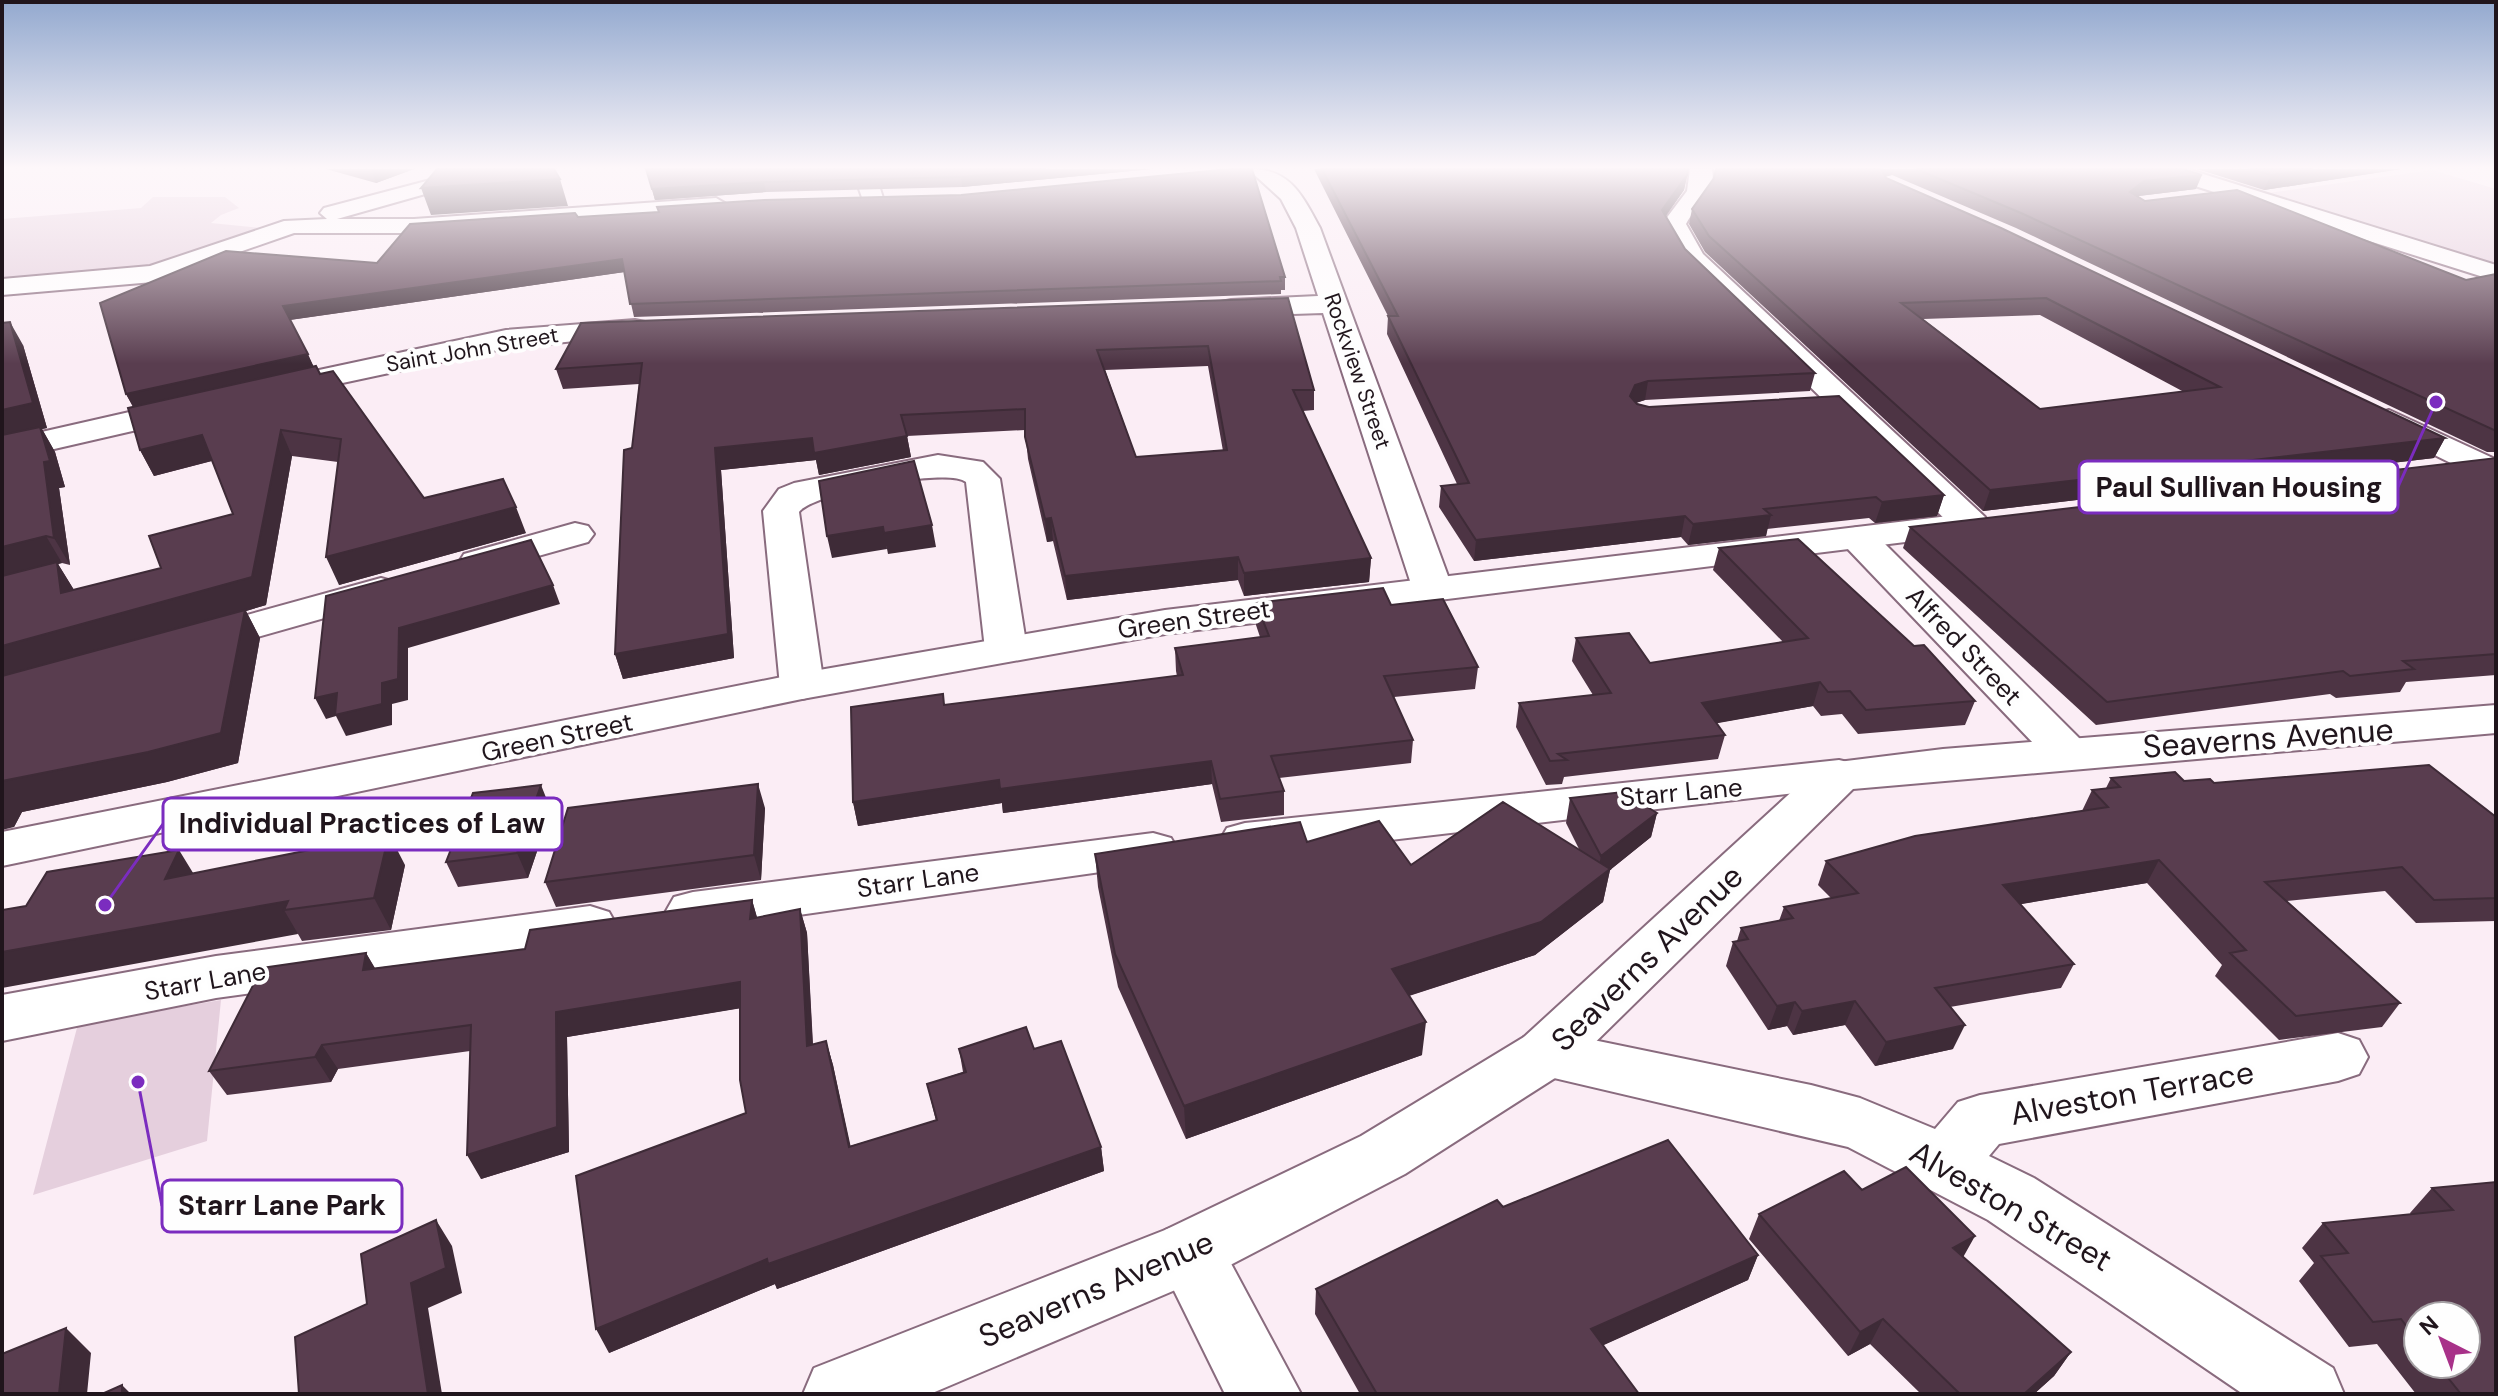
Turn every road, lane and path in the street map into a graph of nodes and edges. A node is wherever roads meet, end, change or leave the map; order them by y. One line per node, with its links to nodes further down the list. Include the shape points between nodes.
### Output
1 (268, 234): 6 (street, via 153,274)
2 (1310, 234): 7 (street, Rockview Street)
3 (1680, 234): 12 (street, via 1693,258)
4 (2372, 234): 5 (street)
5 (2496, 273)
6 (2, 287)
7 (1335, 304): 8 (street); 20 (street, Rockview Street)
8 (1197, 309)
9 (656, 327): 10 (street, Saint John Street, via 506,339)
10 (245, 395)
11 (216, 402): 15 (street)
12 (1841, 402): 13 (street); 19 (street, Green Street, via 1987,523)
13 (1797, 403)
14 (2357, 405): 16 (street)
15 (2, 451)
16 (2489, 465): 17 (street)
17 (2405, 475)
18 (575, 534): 22 (street)
19 (1858, 538): 20 (street, Green Street); 25 (street, Alfred Street)
20 (1432, 587): 21 (street, Green Street)
21 (1006, 649): 23 (street, Green Street); 23 (street, via 983,479 971,469 938,465 821,487 786,502 781,511)
22 (167, 650)
23 (802, 686): 27 (street, Green Street)
24 (2496, 719): 25 (street, Seaverns Avenue)
25 (2069, 754): 26 (street, Seaverns Avenue)
26 (1839, 775): 28 (street, Starr Lane, via 1036,864 216,977); 29 (street, Seaverns Avenue)
27 (2, 849)
28 (2, 1018)
29 (1545, 1054): 31 (street, Alveston Street, via 1836,1117); 32 (street, Seaverns Avenue, via 1383,1155)
30 (2338, 1057): 31 (street, Alveston Terrace, via 1980,1121)
31 (1945, 1163): 35 (street, Alveston Street, via 2024,1208)
32 (1189, 1252): 33 (street, Seaverns Avenue); 34 (street)
33 (840, 1394)
34 (1264, 1394)
35 (2307, 1394)

